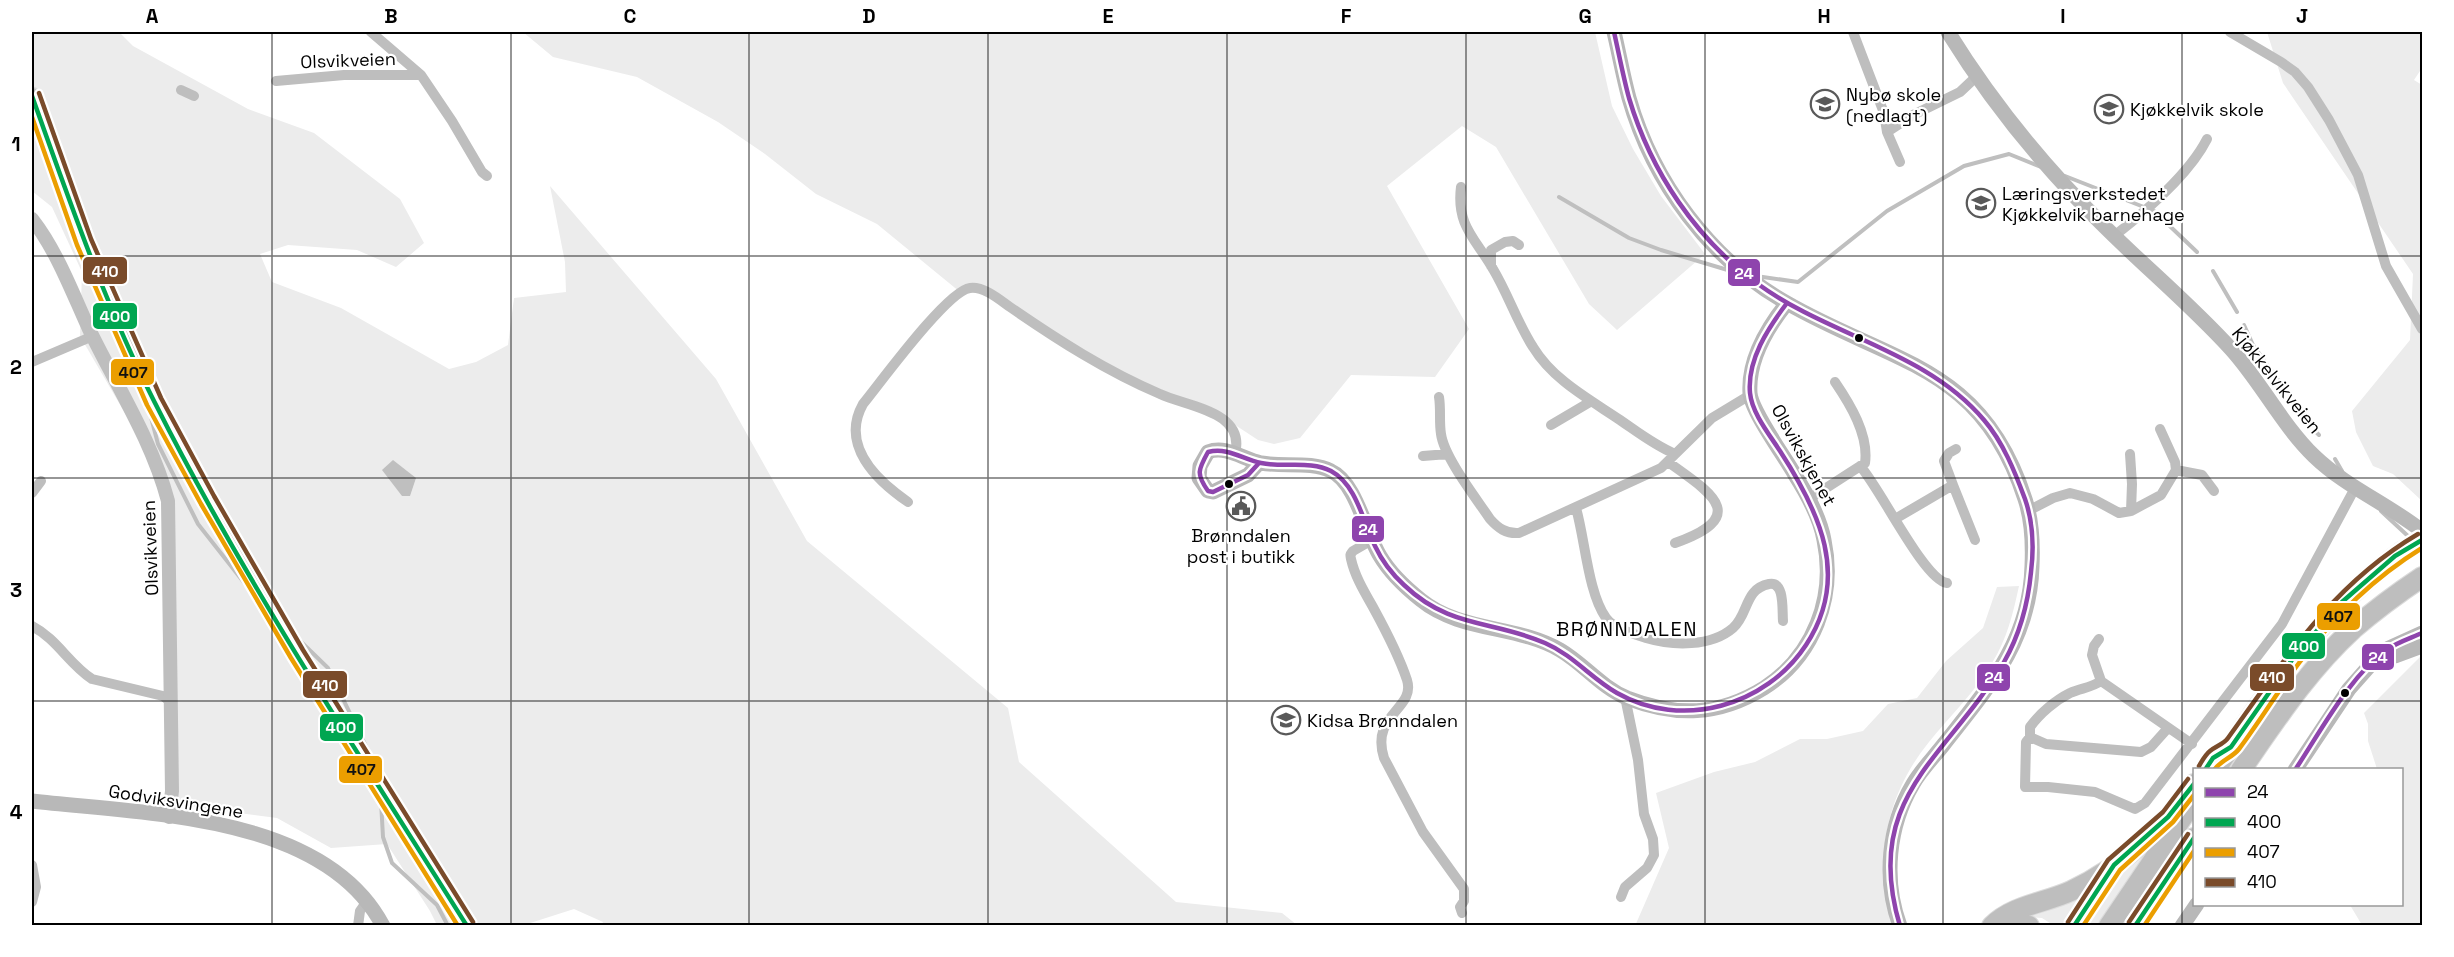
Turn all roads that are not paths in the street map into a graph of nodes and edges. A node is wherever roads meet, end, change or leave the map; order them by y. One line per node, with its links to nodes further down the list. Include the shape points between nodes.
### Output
1 (371, 32): 6 (street, Olsvikveien)
2 (1614, 32): 21 (main road, via 1629,99 1668,188 1735,266)
3 (1853, 32): 12 (street, via 1884,113)
4 (1948, 32): 7 (main road, Kjøkkelvikveien)
5 (2230, 32): 22 (street, via 2281,62 2308,87 2358,176 2386,266)
6 (421, 75): 8 (street, Olsvikveien, via 344,75); 15 (street, Olsvikveien)
7 (1977, 76): 12 (street, via 1960,92); 18 (main road, Kjøkkelvikveien, via 2051,172)
8 (276, 81)
9 (181, 90): 11 (street)
10 (32, 96): 86 (main road, via 84,242 154,400 297,654)
11 (194, 96)
12 (1887, 132): 14 (street)
13 (2207, 139): 18 (street, via 2189,168)
14 (1900, 162)
15 (488, 176)
16 (1461, 187): 20 (street, via 1461,214)
17 (32, 219): 23 (street, Olsvikveien, via 60,266)
18 (2114, 236): 42 (main road, Kjøkkelvikveien, via 2230,348 2315,457)
19 (1519, 245): 20 (street, via 1513,241 1491,250)
20 (1491, 266): 28 (street, via 1534,349)
21 (1787, 303): 26 (main road, Olsvikskjenet, via 1758,350); 48 (main road, via 1947,383 1996,434 2009,455)
22 (2422, 329)
23 (93, 336): 24 (street); 66 (street, Olsvikveien, via 145,440 168,501)
24 (32, 362)
25 (1835, 382): 38 (street, via 1854,415 1863,441 1865,457)
26 (1750, 395): 36 (street, via 1712,418); 45 (main road, Olsvikskjenet)
27 (1439, 397): 33 (street, via 1441,434)
28 (1590, 402): 29 (street); 36 (street)
29 (1551, 425)
30 (2160, 429): 39 (street)
31 (1956, 449): 41 (street, via 1944,461)
32 (1235, 454): 37 (main road, Olsvikskjenet); 37 (main road, Olsvikskjenet, via 1220,449 1208,452 1199,478 1208,491 1224,488 1248,475); 46 (street, via 1236,434 1222,417 1130,381 988,293 971,287 943,306 856,415 860,448 869,470)
33 (1448, 454): 35 (street); 47 (street, via 1490,519 1506,532 1519,533)
34 (2130, 454): 49 (street)
35 (1423, 456)
36 (1671, 458): 47 (street); 54 (street, via 1715,498 1719,508 1713,524)
37 (1259, 463): 52 (main road, Olsvikskjenet, via 1331,471 1354,500)
38 (1860, 466): 45 (street); 50 (street)
39 (2176, 470): 43 (street, via 2202,475); 49 (street, via 2161,495)
40 (41, 481): 44 (street)
41 (1953, 485): 50 (street); 53 (street)
42 (2355, 489): 51 (main road, Kjøkkelvikveien); 69 (street, via 2282,624)
43 (2214, 491)
44 (32, 493)
45 (1809, 499): 65 (main road, Olsvikskjenet, via 1824,538 1826,596 1819,623 1805,648 1776,680 1746,699 1695,712 1650,706)
46 (908, 502)
47 (1576, 508): 58 (street, via 1595,594 1608,621 1652,640 1704,642 1733,628 1749,596 1772,584 1780,589)
48 (2028, 511): 49 (street, via 2070,494 2093,499 2119,513); 89 (main road, via 2032,573 2017,638 1990,685 1913,783 1902,807 1890,855 1893,901)
49 (2131, 512)
50 (1895, 519): 57 (street, via 1932,574)
51 (2422, 531)
52 (1372, 540): 65 (main road, Olsvikskjenet, via 1395,576 1429,606 1465,621 1528,636 1560,650); 85 (street, via 1350,557 1408,682 1405,700 1384,725 1380,746 1423,832 1464,889)
53 (1976, 540)
54 (1675, 543)
55 (2403, 551): 70 (highway, via 2368,578 2319,627)
56 (2422, 577): 73 (highway, via 2375,610 2327,656)
57 (1947, 583)
58 (1783, 621)
59 (32, 626): 66 (street, via 50,637 92,679 163,696)
60 (2422, 633): 63 (main road, via 2389,648)
61 (2099, 639): 64 (street, via 2092,655)
62 (2422, 646): 63 (main road, via 2388,659)
63 (2358, 680): 74 (main road)
64 (2101, 681): 67 (street); 68 (street, via 2071,693 2047,709 2030,727)
65 (1625, 697): 81 (street, via 1654,855 1647,868 1625,887)
66 (171, 702): 78 (street, Olsvikveien)
67 (2168, 728): 68 (street, via 2141,752 2046,744); 69 (street)
68 (2030, 737): 69 (street, via 2026,742 2025,788 2095,792 2135,809 2145,803)
69 (2192, 744)
70 (2231, 747): 71 (highway, via 2213,758); 72 (highway)
71 (2206, 768)
72 (2216, 768)
73 (2242, 768)
74 (2296, 768)
75 (2193, 785): 90 (highway, via 2160,825 2107,870 2071,890 2012,912)
76 (32, 801): 78 (main road, Godviksvingene)
77 (2193, 801): 93 (highway)
78 (169, 817): 82 (main road, Godviksvingene, via 228,826 291,846 341,874)
79 (2193, 839): 94 (highway)
80 (32, 865): 83 (street, via 36,888)
81 (1621, 897)
82 (367, 901): 87 (street, via 360,911); 88 (main road, Godviksvingene)
83 (32, 902)
84 (2195, 906): 95 (main road)
85 (1462, 913)
86 (463, 922)
87 (358, 926)
88 (383, 926)
89 (1900, 926)
90 (1992, 926)
91 (2019, 926): 92 (highway)
92 (2029, 926)
93 (2109, 926)
94 (2134, 926)
95 (2182, 926)

